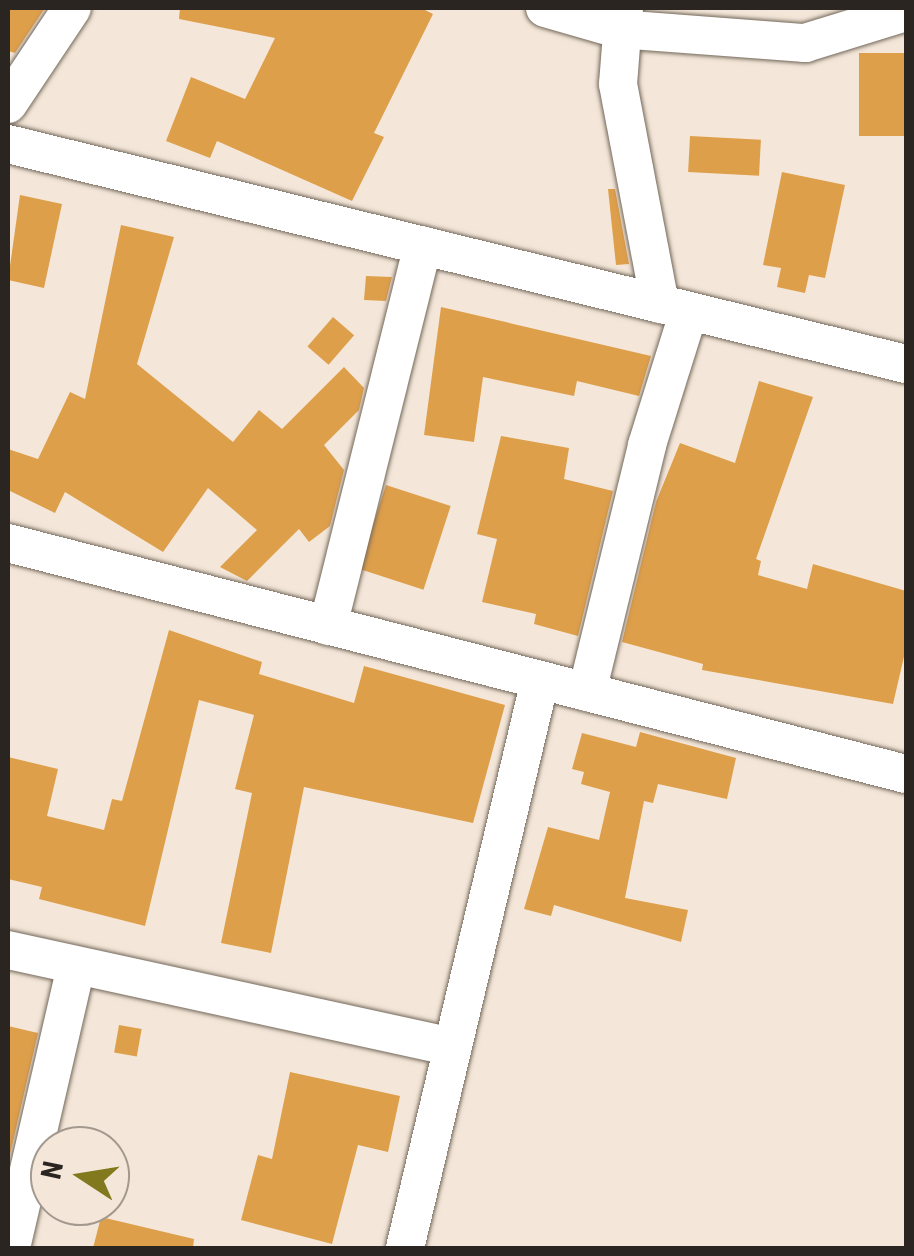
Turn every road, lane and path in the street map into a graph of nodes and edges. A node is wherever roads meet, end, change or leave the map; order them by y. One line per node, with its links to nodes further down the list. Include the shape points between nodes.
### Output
1 (72, 8): 5 (street)
2 (545, 8): 4 (street)
3 (906, 12): 4 (street, via 805,43)
4 (621, 18): 8 (street, via 618,84)
5 (8, 104)
6 (8, 144): 7 (street)
7 (422, 246): 8 (street); 11 (street)
8 (675, 307): 9 (street); 13 (street)
9 (906, 364)
10 (8, 544): 11 (street)
11 (328, 626): 12 (street)
12 (540, 680): 13 (street); 17 (street)
13 (587, 692): 14 (street)
14 (906, 774)
15 (8, 950): 16 (street)
16 (76, 967): 17 (street); 18 (street)
17 (453, 1047): 19 (street)
18 (11, 1248)
19 (405, 1248)

